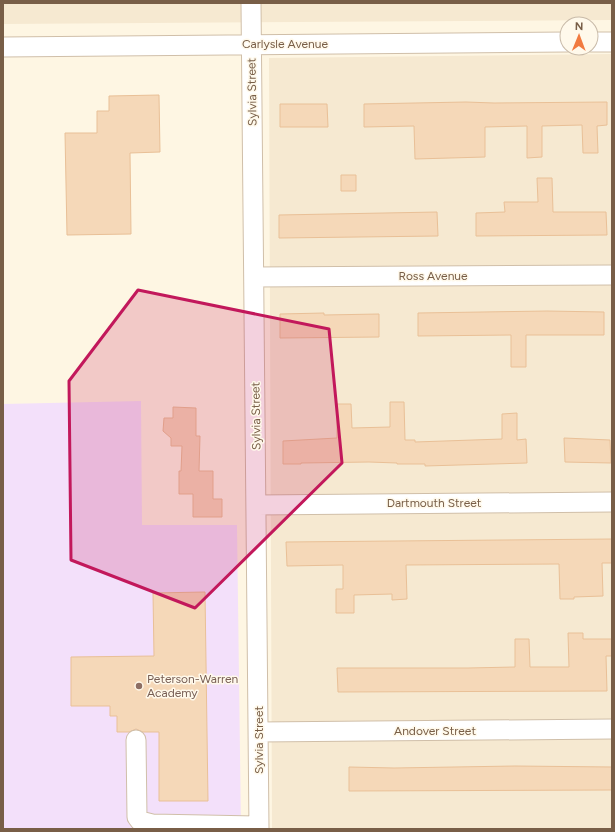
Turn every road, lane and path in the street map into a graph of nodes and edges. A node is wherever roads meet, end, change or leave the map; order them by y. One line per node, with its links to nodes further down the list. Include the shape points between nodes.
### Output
1 (251, 3): 5 (street, Sylvia Street)
2 (559, 42): 5 (street, Carlysle Avenue)
3 (599, 42): 4 (street)
4 (612, 42)
5 (252, 44): 6 (street, Carlysle Avenue); 8 (street, Sylvia Street)
6 (3, 47)
7 (612, 275): 8 (street, Ross Avenue)
8 (254, 277): 10 (street, Sylvia Street)
9 (612, 502): 10 (street, Dartmouth Street)
10 (256, 505): 12 (street, Sylvia Street)
11 (612, 730): 12 (street, Andover Street)
12 (259, 732): 14 (street, Sylvia Street)
13 (136, 740): 14 (street, via 137,817 140,822)
14 (259, 827)

